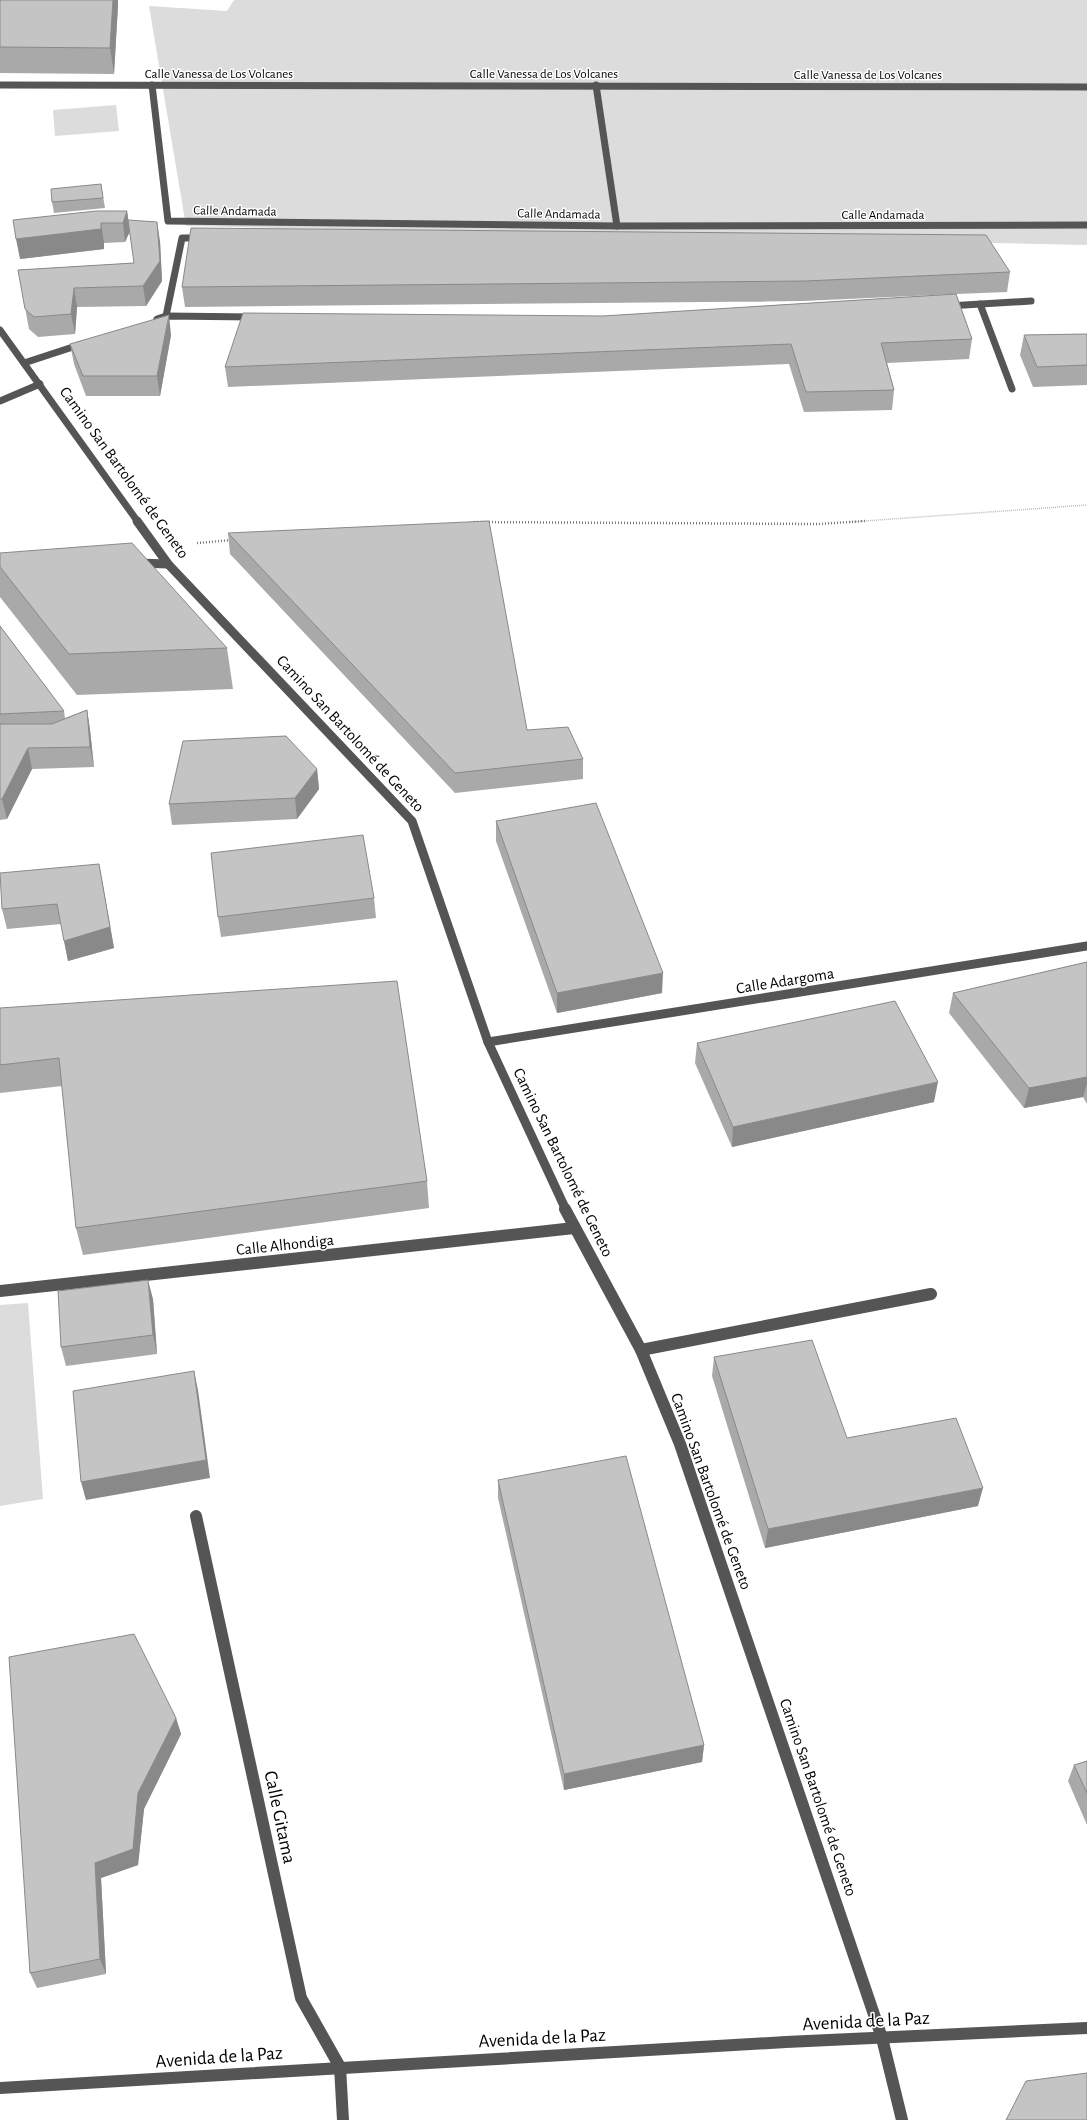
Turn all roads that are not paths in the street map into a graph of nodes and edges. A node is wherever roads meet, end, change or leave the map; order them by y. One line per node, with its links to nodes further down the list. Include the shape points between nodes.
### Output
1 (0, 85): 2 (street, Calle Vanessa de Los Volcanes)
2 (152, 85): 3 (street, Calle Vanessa de Los Volcanes); 6 (street, Calle Andamada, via 168,221)
3 (596, 85): 4 (street, Calle Vanessa de Los Volcanes); 6 (street)
4 (1087, 87)
5 (1087, 225): 6 (street, Calle Andamada)
6 (617, 226)
7 (213, 238): 11 (street, via 182,238)
8 (1032, 302): 9 (street)
9 (980, 304): 10 (street); 18 (street)
10 (941, 306)
11 (166, 316): 12 (street); 13 (street)
12 (261, 317)
13 (152, 321)
14 (0, 330): 16 (street, Camino San Bartolomé de Geneto)
15 (92, 340): 16 (street)
16 (24, 363): 17 (street, Camino San Bartolomé de Geneto)
17 (40, 384): 19 (street); 21 (street, Camino San Bartolomé de Geneto)
18 (1012, 389)
19 (0, 401)
20 (126, 563): 21 (street)
21 (168, 564): 23 (street, Camino San Bartolomé de Geneto, via 412,821)
22 (1087, 946): 23 (street, Calle Adargoma)
23 (488, 1042): 24 (street, Camino San Bartolomé de Geneto)
24 (574, 1228): 25 (street, Calle Alhondiga); 27 (street, Camino San Bartolomé de Geneto)
25 (0, 1291)
26 (931, 1294): 27 (street)
27 (641, 1350): 30 (street, Camino San Bartolomé de Geneto, via 680,1444)
28 (196, 1516): 31 (street, Calle Gitama, via 301,1998)
29 (1087, 2028): 30 (street, Avenida de la Paz)
30 (882, 2038): 31 (street, Avenida de la Paz); 34 (street, Camino San Bartolomé de Geneto)
31 (340, 2067): 32 (street, Avenida de la Paz); 33 (street, Calle Gitama)
32 (0, 2088)
33 (343, 2120)
34 (902, 2120)

